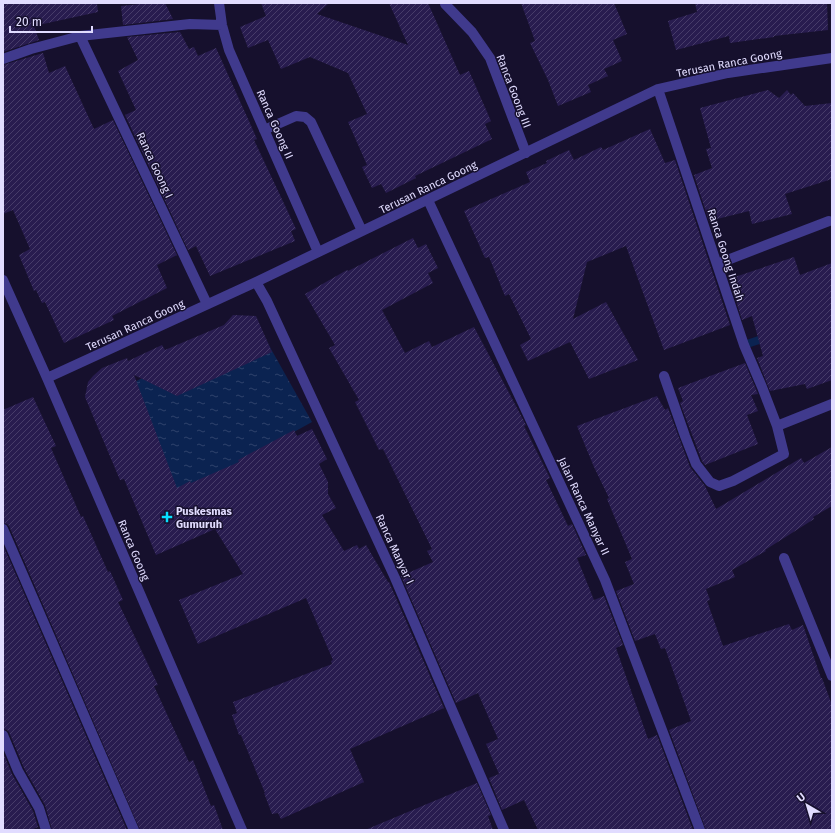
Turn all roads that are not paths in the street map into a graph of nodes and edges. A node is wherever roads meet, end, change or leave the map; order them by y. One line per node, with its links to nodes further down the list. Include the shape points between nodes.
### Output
1 (219, 3): 3 (street, Ranca Goong II)
2 (445, 4): 9 (street, Ranca Goong III, via 472,32 490,58)
3 (222, 25): 4 (street, via 190,24); 8 (street, Ranca Goong II)
4 (80, 36): 6 (street); 17 (street, Ranca Goong I)
5 (832, 58): 7 (street, Terusan Ranca Goong, via 728,73)
6 (3, 59)
7 (658, 90): 9 (street, Terusan Ranca Goong); 14 (street, Ranca Goong Indah)
8 (264, 130): 12 (street, via 296,116 305,117 311,122); 13 (street, Ranca Goong II)
9 (526, 153): 10 (street, Terusan Ranca Goong)
10 (428, 200): 12 (street, Terusan Ranca Goong); 30 (street, Jalan Ranca Manyar II, via 605,580)
11 (829, 222): 14 (street)
12 (362, 231): 13 (street, Terusan Ranca Goong)
13 (318, 252): 16 (street, Terusan Ranca Goong)
14 (717, 264): 21 (street, Ranca Goong Indah, via 744,345)
15 (3, 280): 19 (street, Ranca Goong)
16 (256, 282): 17 (street, Terusan Ranca Goong); 29 (street, Ranca Manyar I, via 395,578)
17 (207, 304): 19 (street, Terusan Ranca Goong)
18 (664, 376): 21 (street, Ranca Goong Indah, via 696,464 710,482 720,486 784,454)
19 (47, 378): 28 (street, Ranca Goong)
20 (832, 404): 21 (street)
21 (777, 426)
22 (3, 530): 27 (street)
23 (784, 558): 24 (street)
24 (832, 676)
25 (3, 735): 26 (street, via 18,771 39,808)
26 (46, 830)
27 (134, 830)
28 (242, 830)
29 (504, 830)
30 (700, 830)

